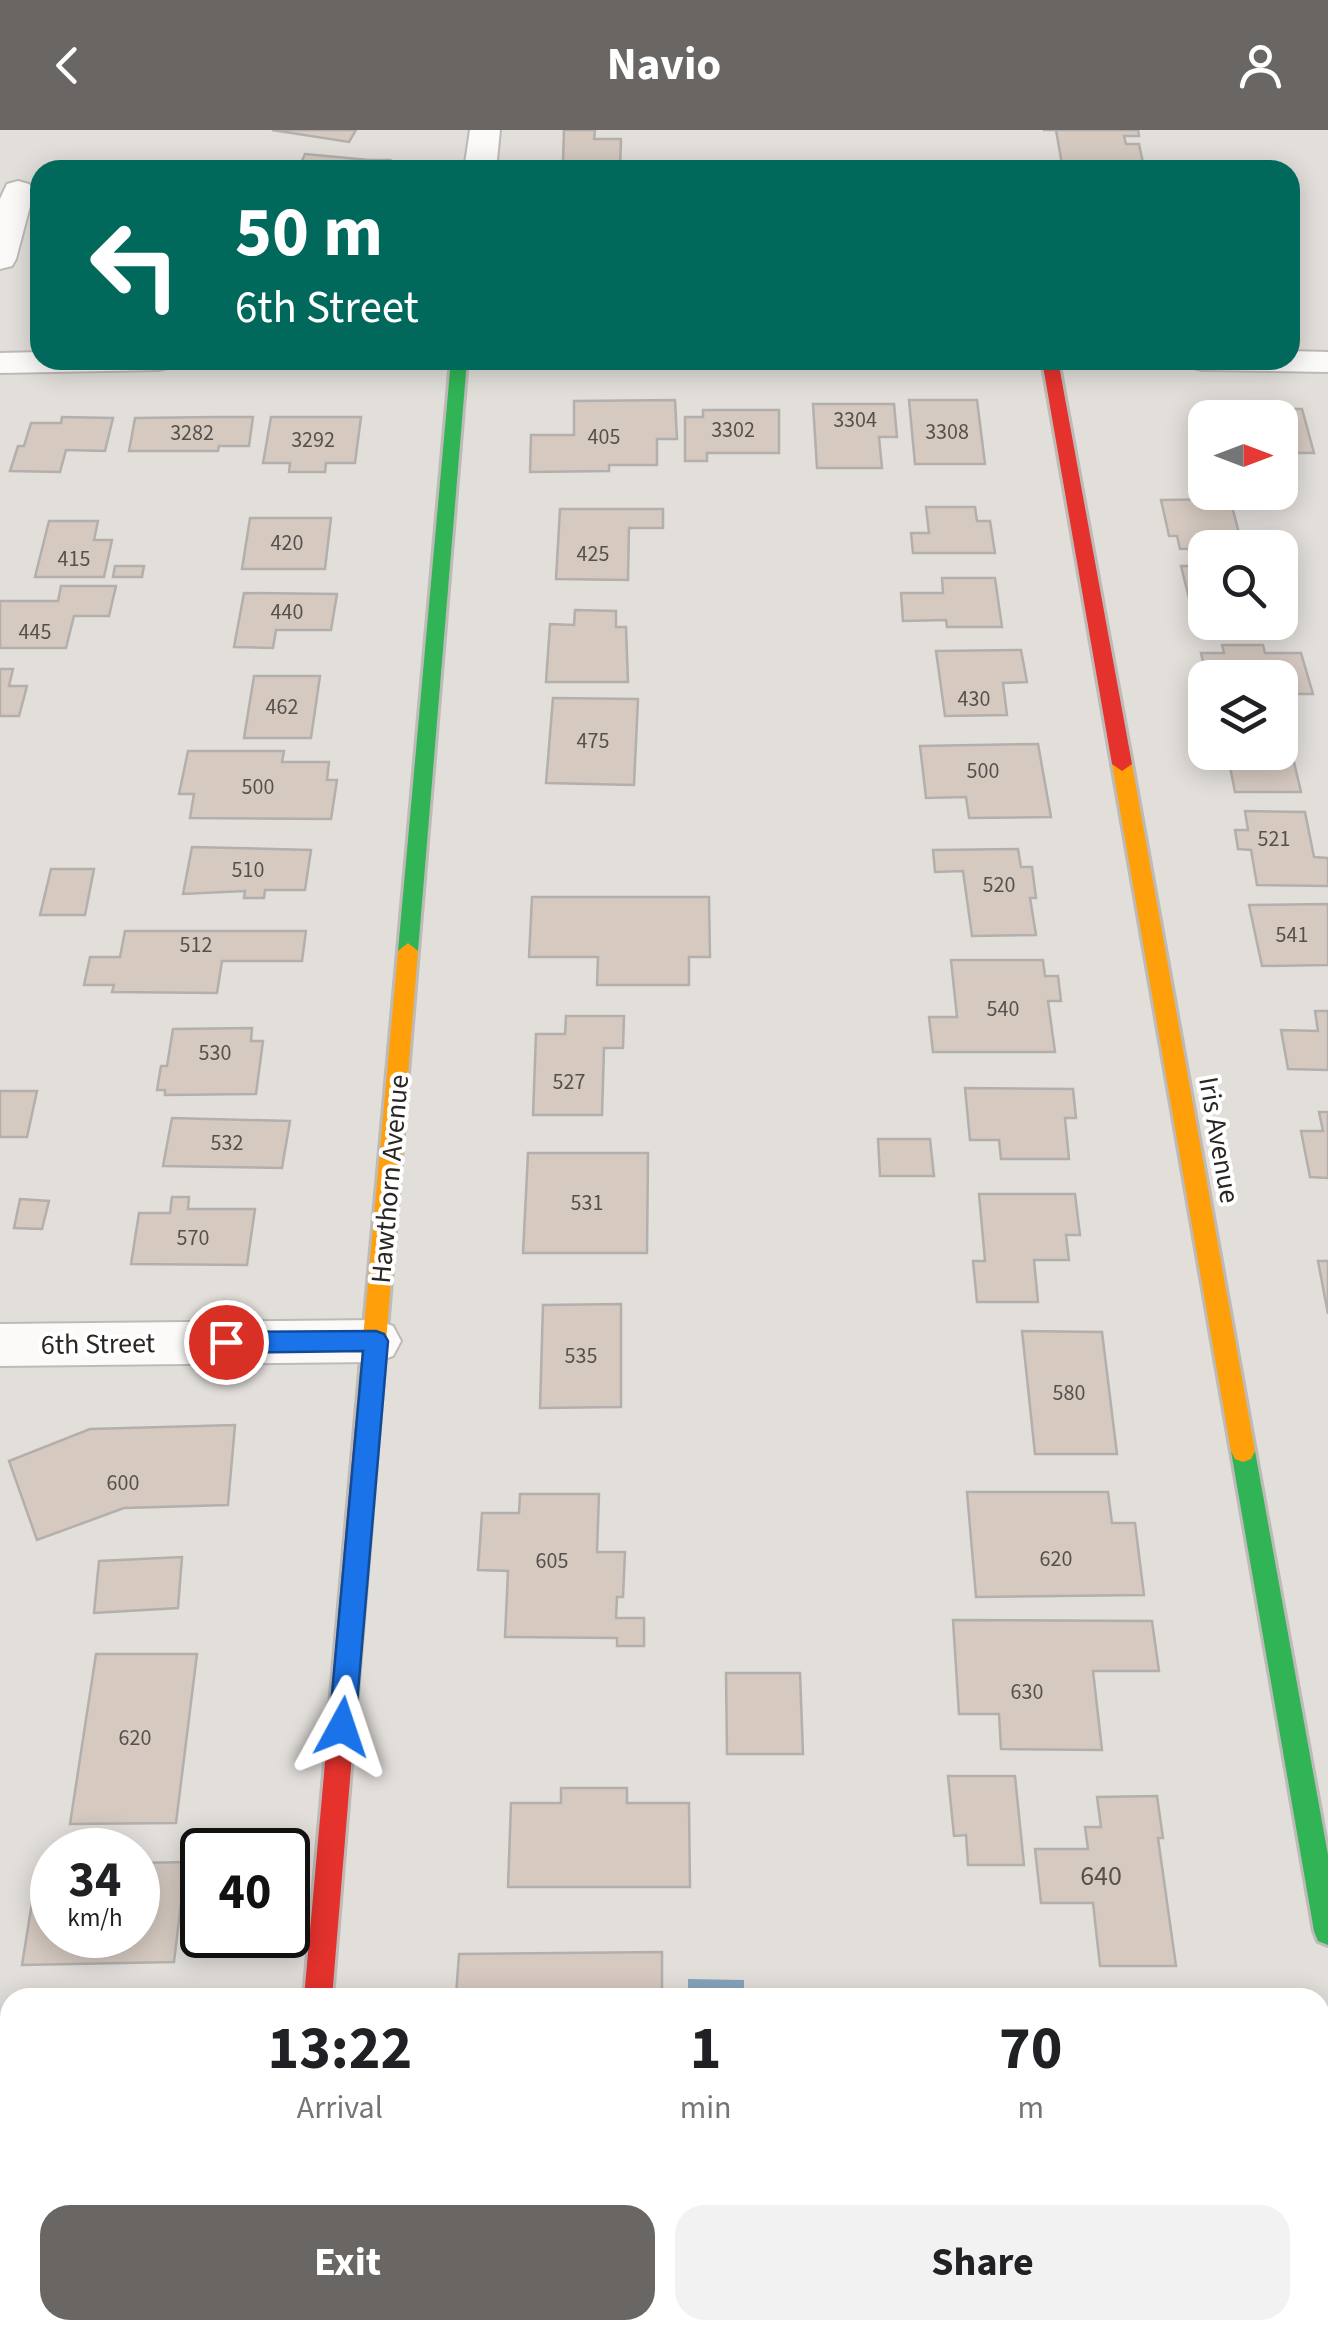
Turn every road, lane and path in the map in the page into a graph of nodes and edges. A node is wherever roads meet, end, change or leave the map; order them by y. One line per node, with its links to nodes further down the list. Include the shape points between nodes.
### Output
1 (484, 130): 2 (street)
2 (481, 160)
3 (18, 192): 4 (street)
4 (0, 259)
5 (0, 362): 6 (street)
6 (30, 362)
7 (1300, 362): 8 (street)
8 (1328, 362)
9 (458, 370): 11 (street, Hawthorn Avenue)
10 (1052, 370): 13 (street, Iris Avenue)
11 (376, 1341): 12 (street, 6th Street); 14 (street, Hawthorn Avenue)
12 (0, 1345)
13 (1328, 1930)
14 (319, 1988)

